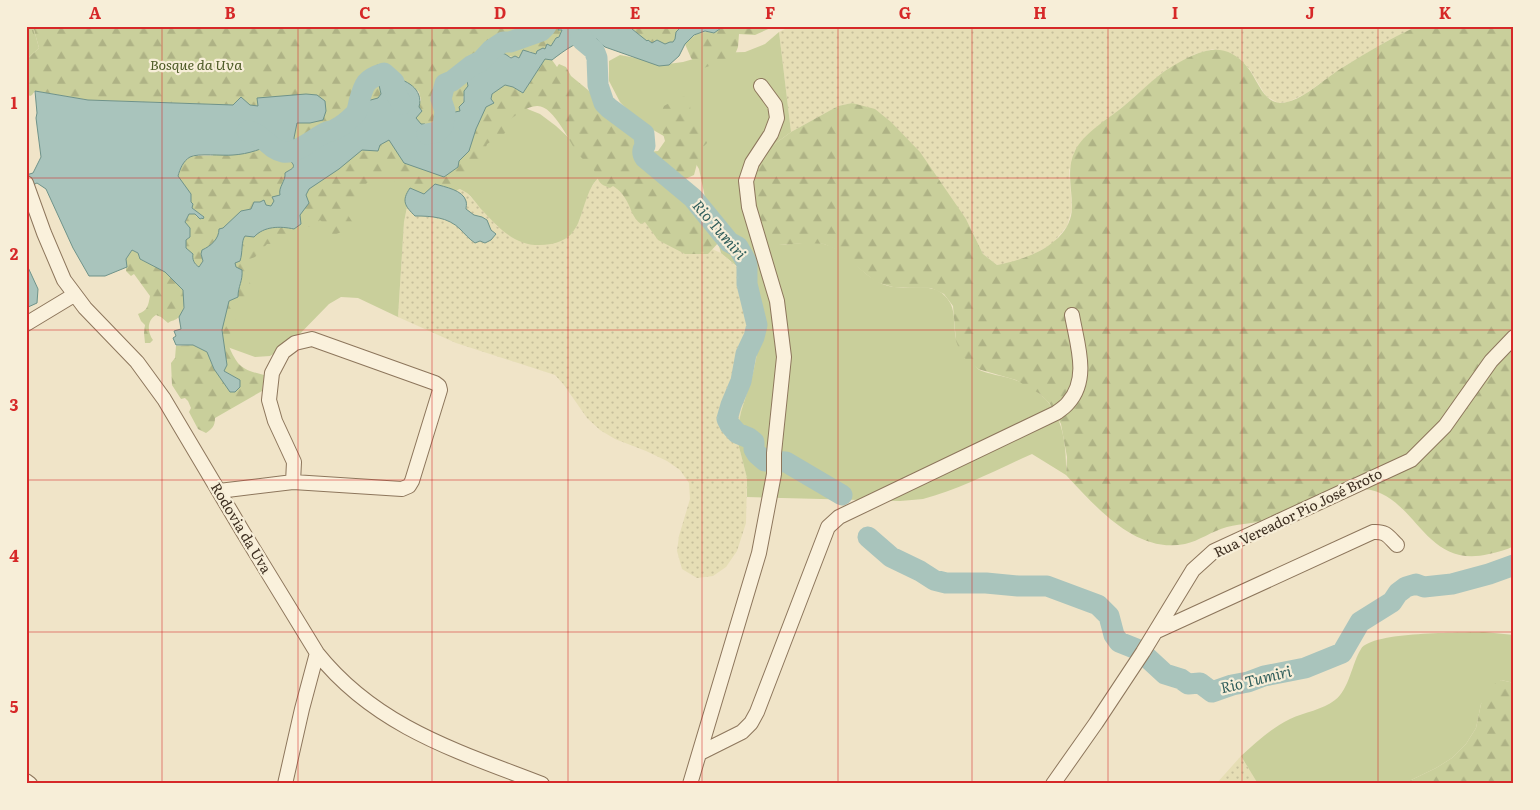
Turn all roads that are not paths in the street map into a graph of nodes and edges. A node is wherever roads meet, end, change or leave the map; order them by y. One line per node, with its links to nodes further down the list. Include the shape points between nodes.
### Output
1 (761, 86): 12 (street, via 775,105 777,118 771,134 752,163 746,181 749,207 777,301 784,357 774,474 759,553)
2 (28, 189): 3 (street, Rodovia da Uva, via 56,262)
3 (74, 295): 5 (street); 8 (street, Rodovia da Uva, via 146,374)
4 (1072, 316): 12 (street, via 1081,371 1078,388 1068,403 1056,413 838,517 828,527 750,723 742,732)
5 (26, 324)
6 (1514, 337): 10 (street, Rua Vereador Pio José Broto, via 1491,361 1445,426 1411,460 1214,551 1192,570)
7 (293, 482): 7 (street, via 402,489 409,486 439,386 312,339 295,343 283,352 272,373 269,400 294,462); 8 (street)
8 (219, 491): 11 (street, Rodovia da Uva)
9 (1397, 545): 10 (street, via 1386,534 1373,532)
10 (1155, 632): 18 (street, Rua Vereador Pio José Broto)
11 (317, 653): 15 (street); 16 (street, Rodovia da Uva, via 342,682 386,716 448,748)
12 (700, 754): 17 (street)
13 (26, 782): 14 (street)
14 (30, 784)
15 (285, 784)
16 (542, 784)
17 (690, 784)
18 (1053, 784)

